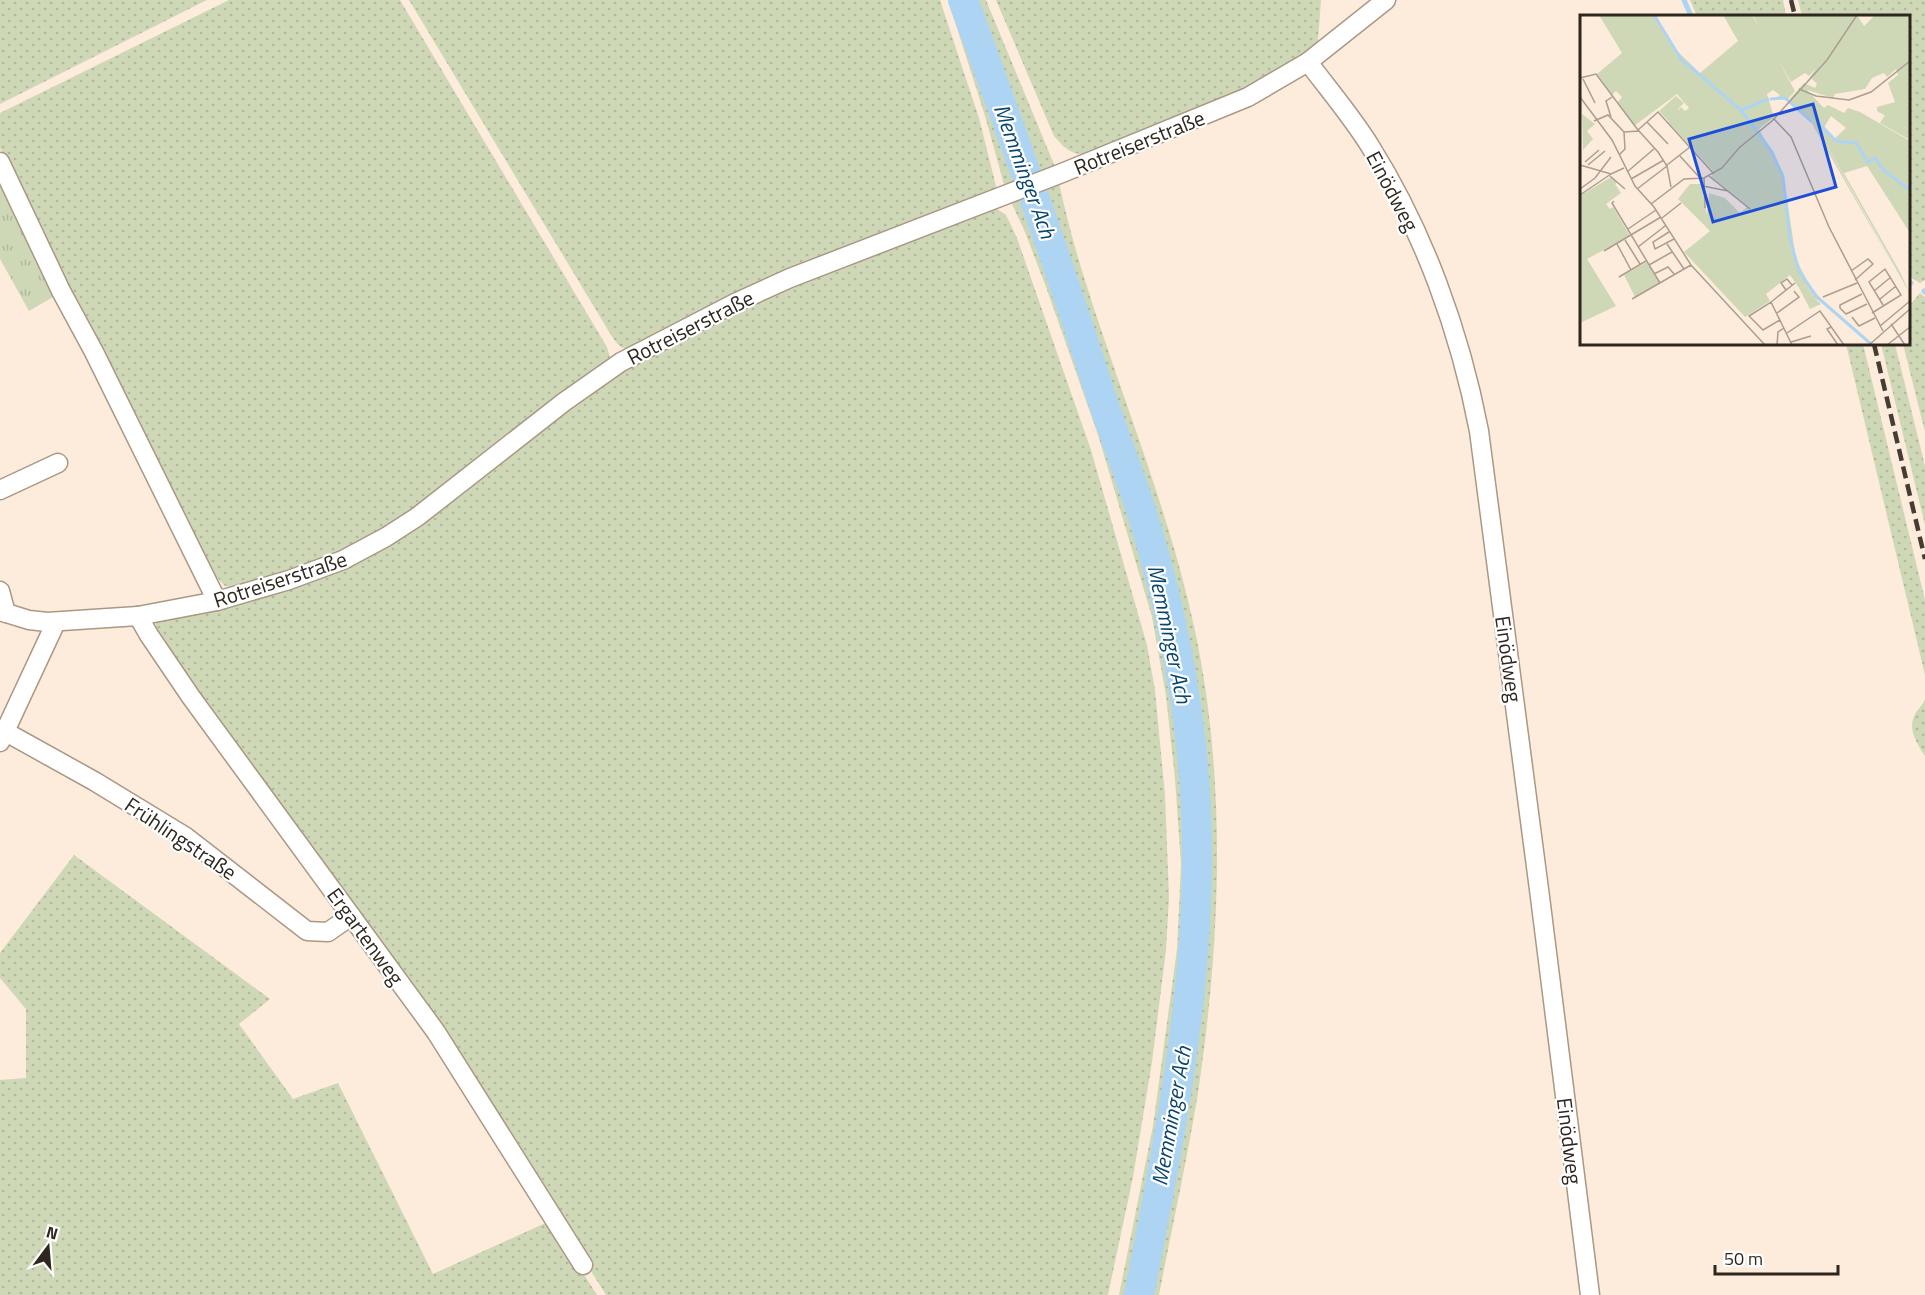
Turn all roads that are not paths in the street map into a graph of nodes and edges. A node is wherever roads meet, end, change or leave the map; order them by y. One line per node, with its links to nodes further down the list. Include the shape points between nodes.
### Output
1 (1386, 0): 2 (street, Rotreiserstraße)
2 (1308, 62): 7 (street, Rotreiserstraße, via 1248,97 790,278 681,329 621,362 417,517 372,545 344,560); 14 (street, Einödweg, via 1370,146 1397,195 1440,290 1471,389)
3 (0, 162): 7 (street)
4 (58, 463): 5 (street)
5 (0, 490)
6 (0, 591): 8 (street)
7 (218, 601): 9 (street, Rotreiserstraße)
8 (3, 612): 10 (street, Rotreiserstraße, via 29,620)
9 (138, 616): 10 (street, Rotreiserstraße); 12 (street, Ergartenweg, via 191,697)
10 (56, 622): 11 (street)
11 (2, 736): 12 (street, Frühlingstraße, via 94,781 186,837 308,931 328,932)
12 (351, 916): 13 (street, Ergartenweg, via 454,1059)
13 (583, 1265)
14 (1590, 1295)

